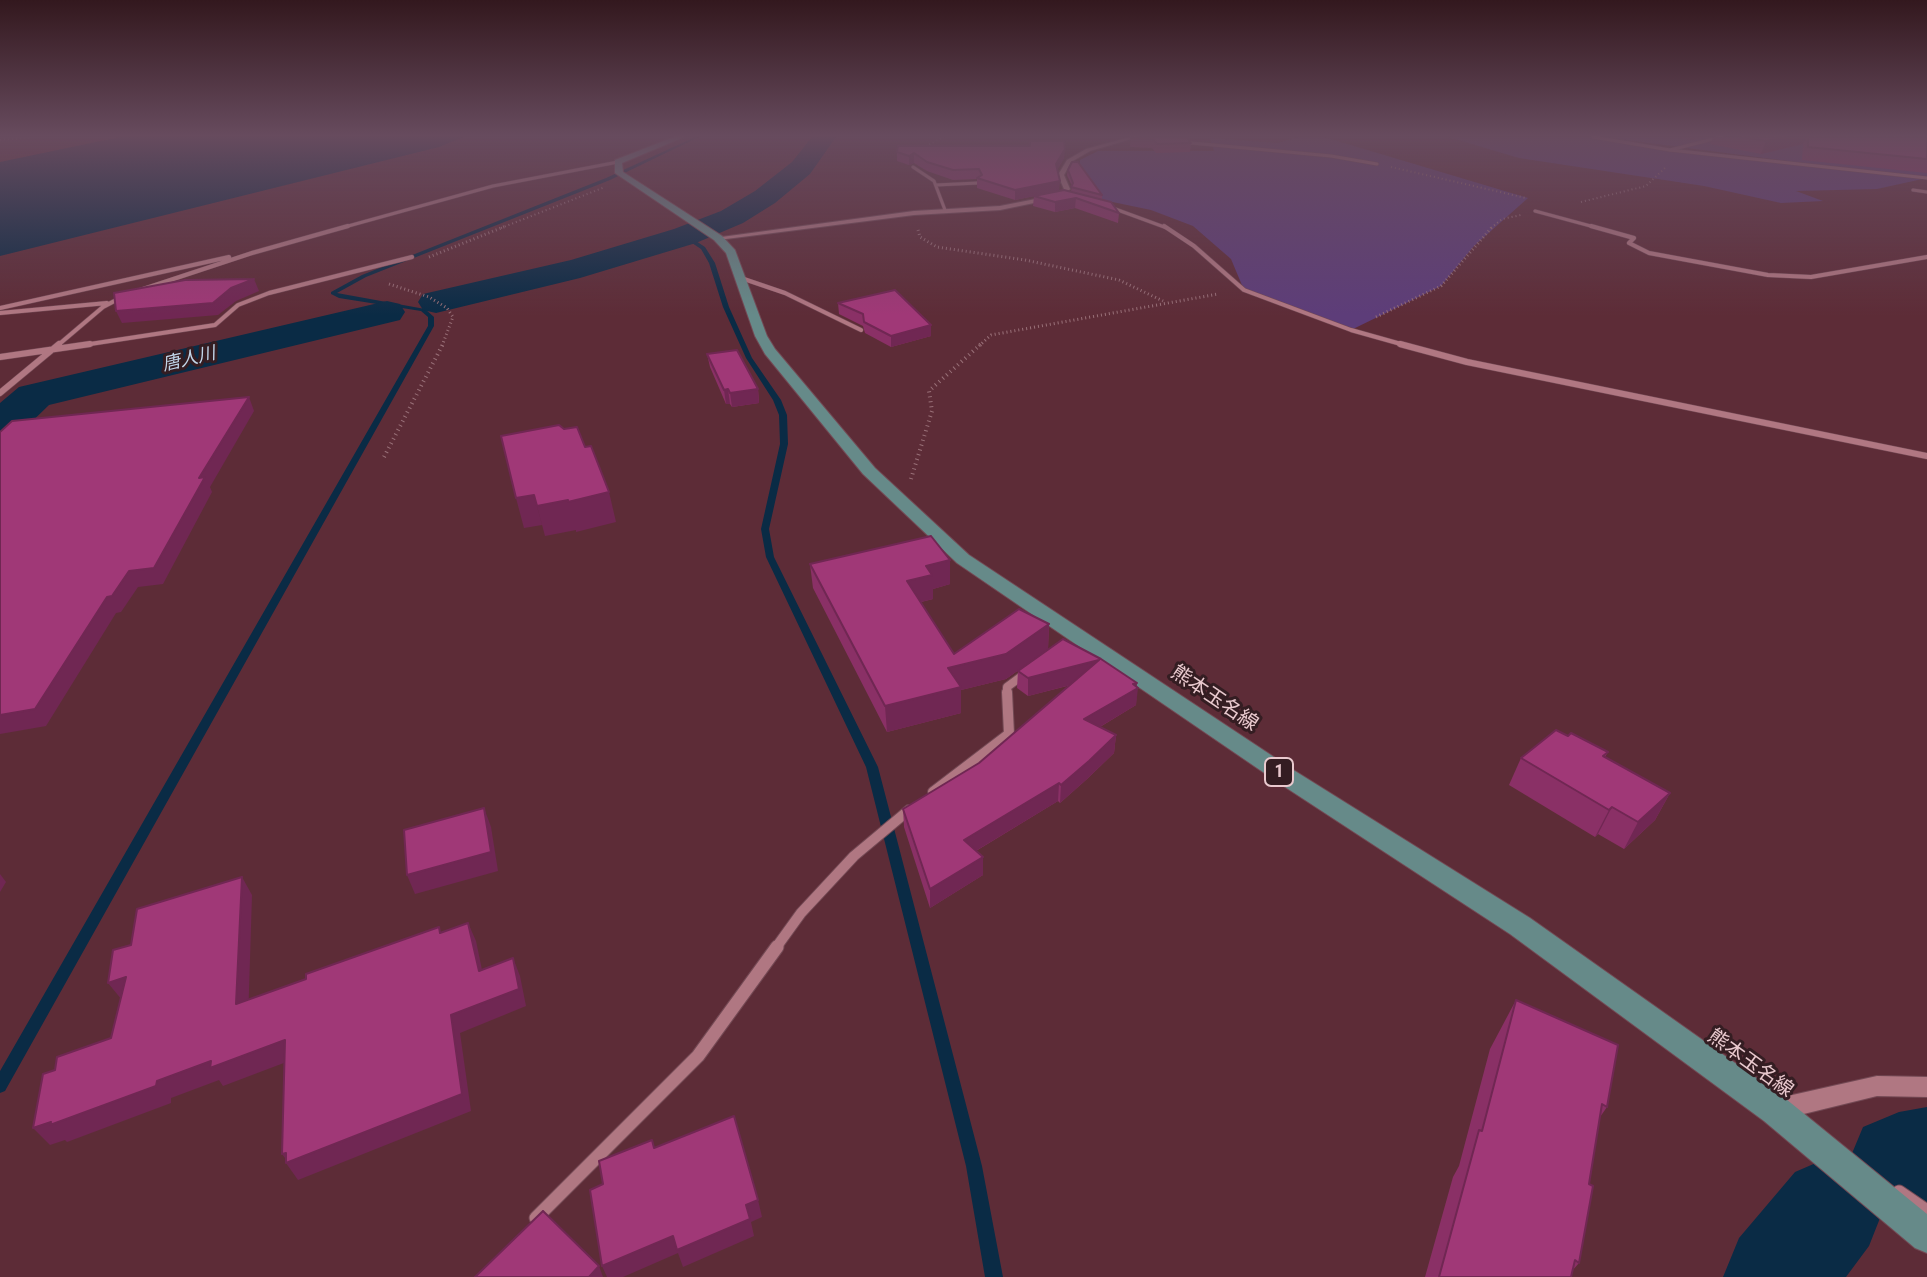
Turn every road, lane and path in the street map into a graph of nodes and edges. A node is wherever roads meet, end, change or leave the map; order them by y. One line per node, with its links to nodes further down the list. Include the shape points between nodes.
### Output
1 (455, 197): 17 (street)
2 (579, 197): 20 (path)
3 (655, 197): 16 (main road, 熊本玉名線 / 1)
4 (940, 197): 13 (street)
5 (1055, 197): 13 (street, via 1000,208)
6 (1070, 197): 9 (street)
7 (1522, 197): 10 (path)
8 (1609, 197): 11 (path)
9 (1077, 198)
10 (1528, 198)
11 (1571, 203)
12 (1105, 205): 24 (street, via 1162,225)
13 (945, 210): 15 (street)
14 (1535, 211): 19 (street, via 1634,238 1629,243 1649,253 1768,275 1811,277); 29 (path, via 1502,219 1441,286)
15 (876, 218): 16 (street); 25 (path, via 916,226 920,237 937,247 1119,280)
16 (709, 232): 22 (main road, 熊本玉名線 / 1, via 731,252)
17 (252, 253): 26 (street); 27 (street)
18 (412, 257): 21 (street)
19 (1927, 257)
20 (419, 260)
21 (336, 277): 23 (street); 30 (street, via 238,305 215,325)
22 (741, 278): 28 (street); 35 (main road, 熊本玉名線 / 1, via 770,351 869,471)
23 (358, 279): 34 (path, via 429,297 453,317)
24 (1244, 290): 25 (path); 29 (street)
25 (1165, 302): 35 (path, via 991,335 929,391 932,411)
26 (109, 303): 27 (street); 30 (street)
27 (0, 311)
28 (861, 330)
29 (1351, 330): 33 (street, via 1467,362)
30 (51, 350): 31 (street); 32 (street)
31 (0, 357)
32 (0, 393)
33 (1927, 456)
34 (384, 457)
35 (903, 503): 38 (main road, 熊本玉名線 / 1, via 963,559 1072,641 1520,926)
36 (1031, 670): 40 (street, via 1007,687 1009,734 871,842 801,913 698,1056)
37 (1927, 1087): 38 (street, via 1877,1086)
38 (1775, 1110): 39 (street); 41 (main road, 熊本玉名線 / 1)
39 (1927, 1211)
40 (523, 1231)
41 (1927, 1236)

